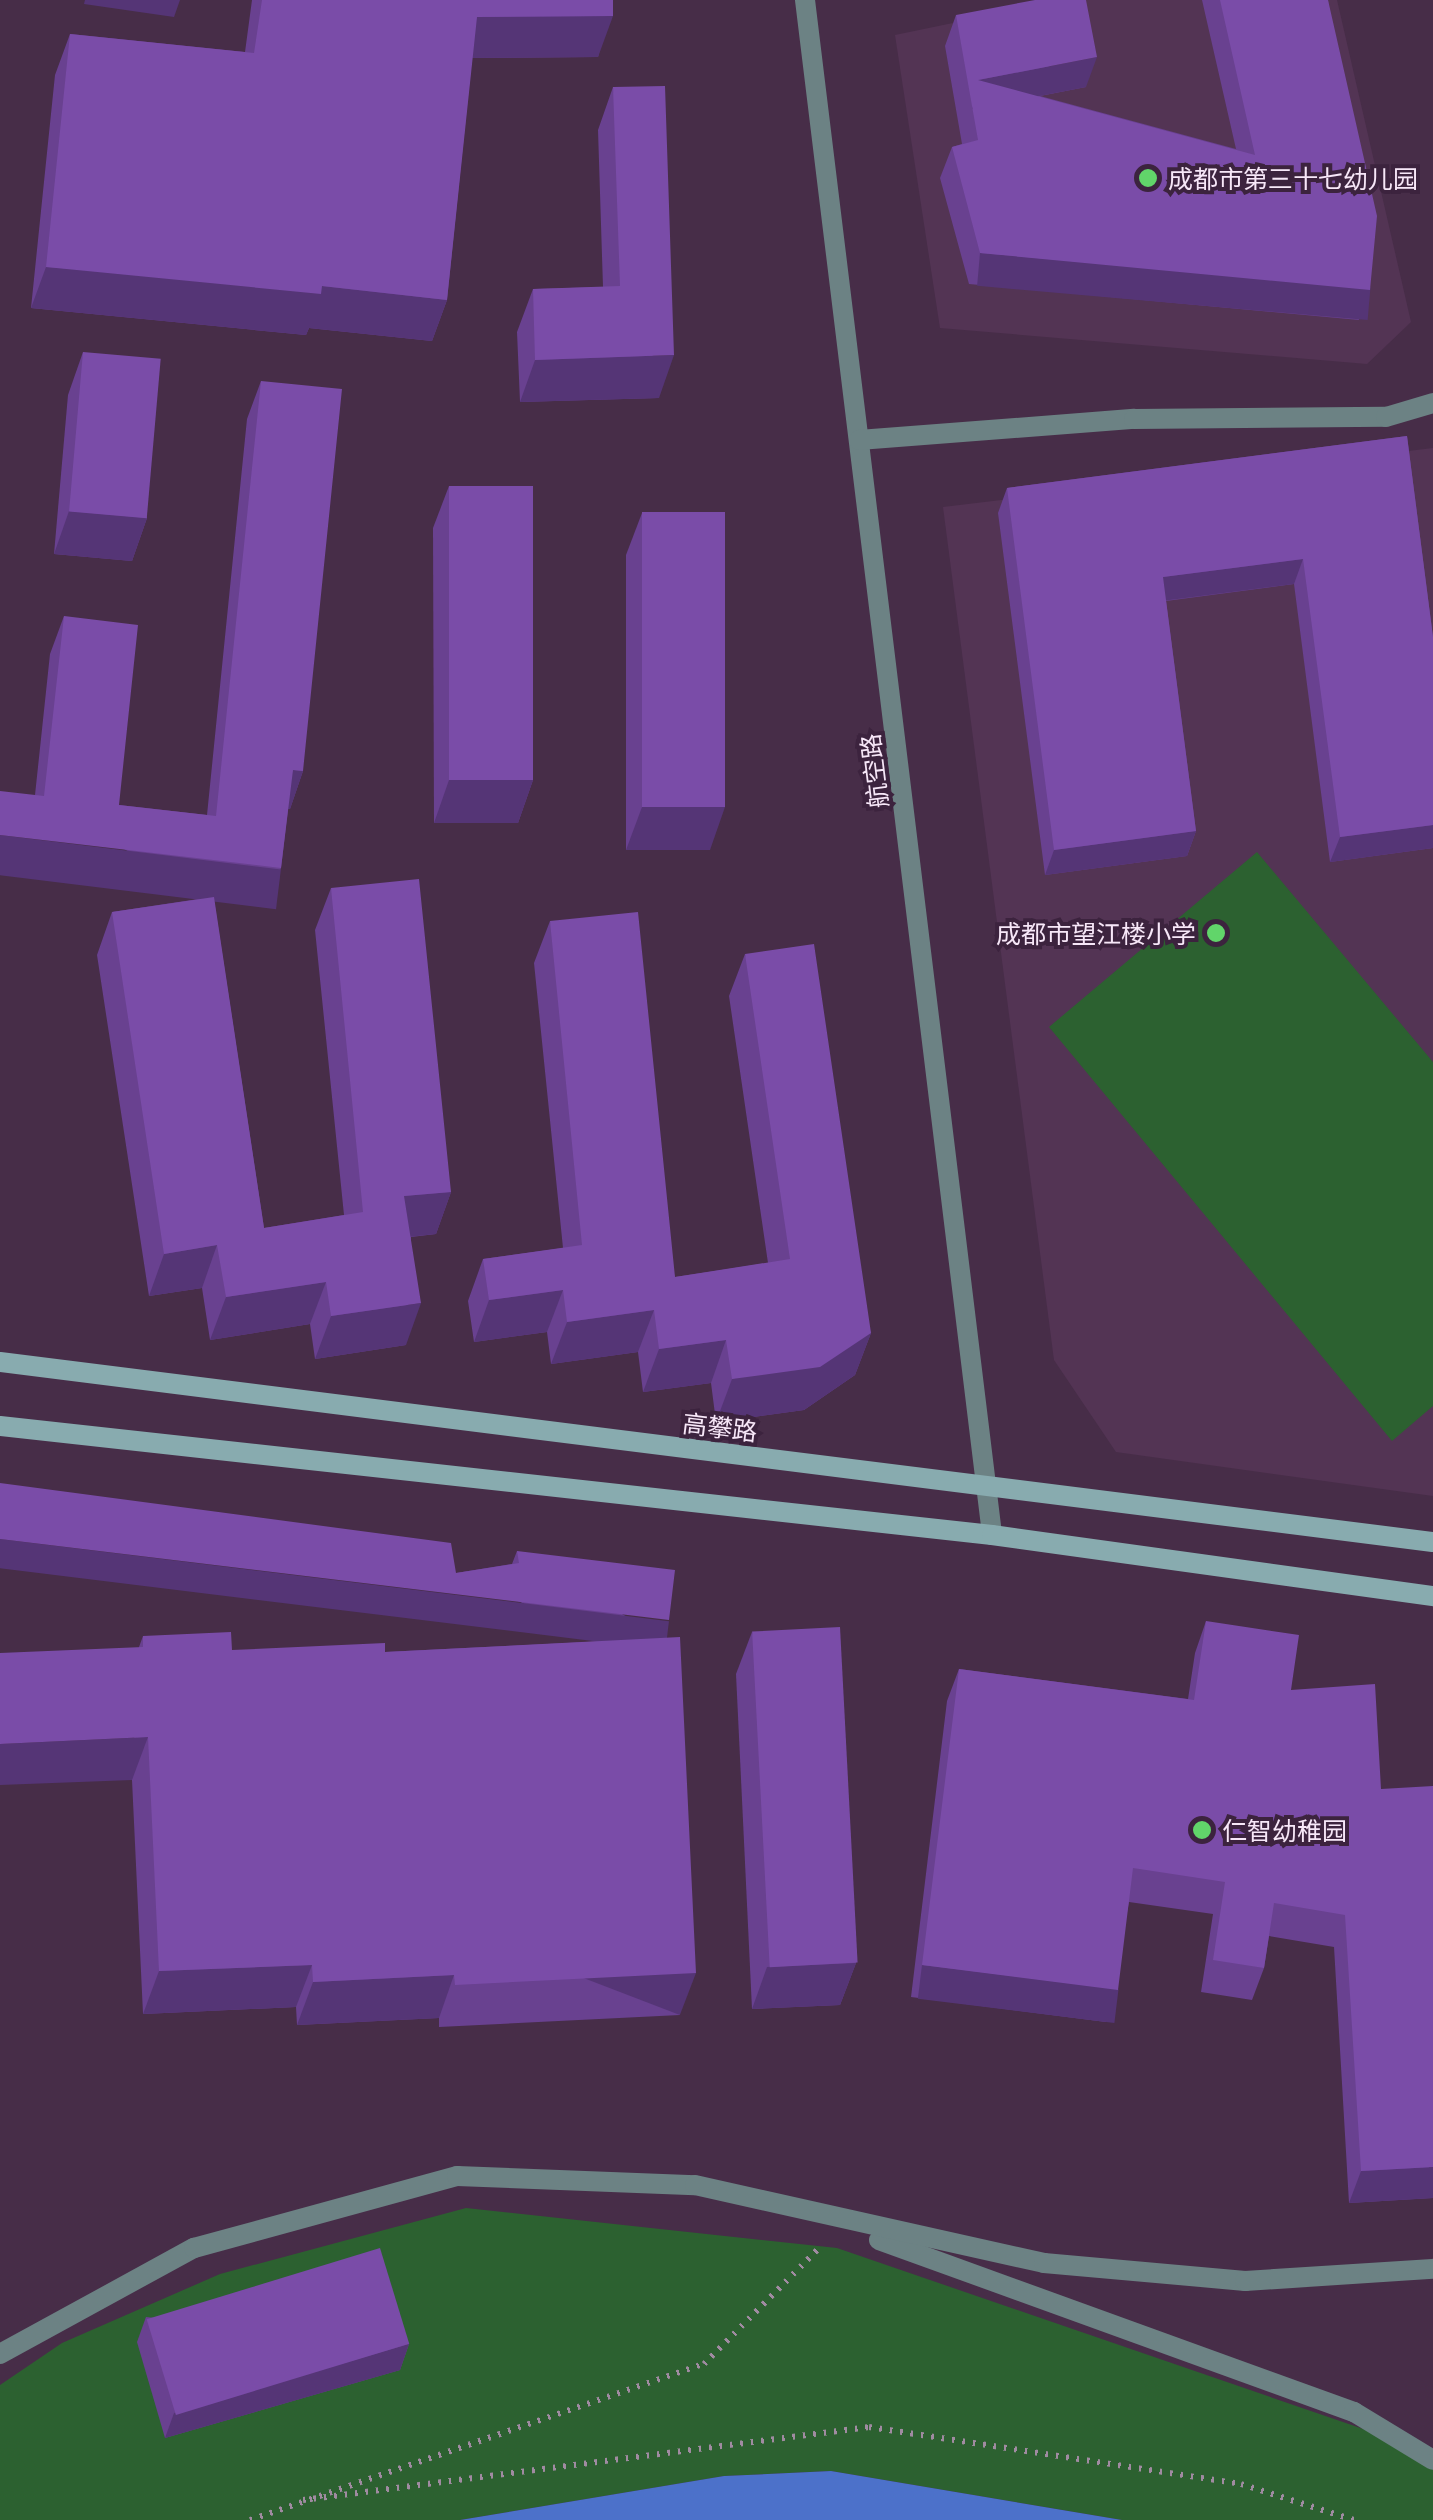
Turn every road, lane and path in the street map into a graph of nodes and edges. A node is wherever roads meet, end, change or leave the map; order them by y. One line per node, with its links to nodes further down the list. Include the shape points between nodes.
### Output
1 (806, 0): 3 (street, 航空路)
2 (1433, 402): 3 (street, via 1386,417 1134,419)
3 (859, 440): 6 (street, 航空路)
4 (0, 1362): 6 (main road, 高攀路)
5 (0, 1426): 7 (main road)
6 (987, 1486): 7 (street, 航空路); 8 (main road, 高攀路)
7 (992, 1535): 9 (main road)
8 (1433, 1542)
9 (1433, 1596)
10 (843, 2224): 11 (street, via 1044,2262 1245,2281); 12 (street, via 694,2186 456,2176 194,2248); 13 (street, via 1354,2412); 14 (path, via 704,2364)
11 (1433, 2269)
12 (0, 2354)
13 (1433, 2460)
14 (304, 2500): 15 (path); 16 (path, via 869,2427 1241,2484)
15 (250, 2520)
16 (1354, 2520)

